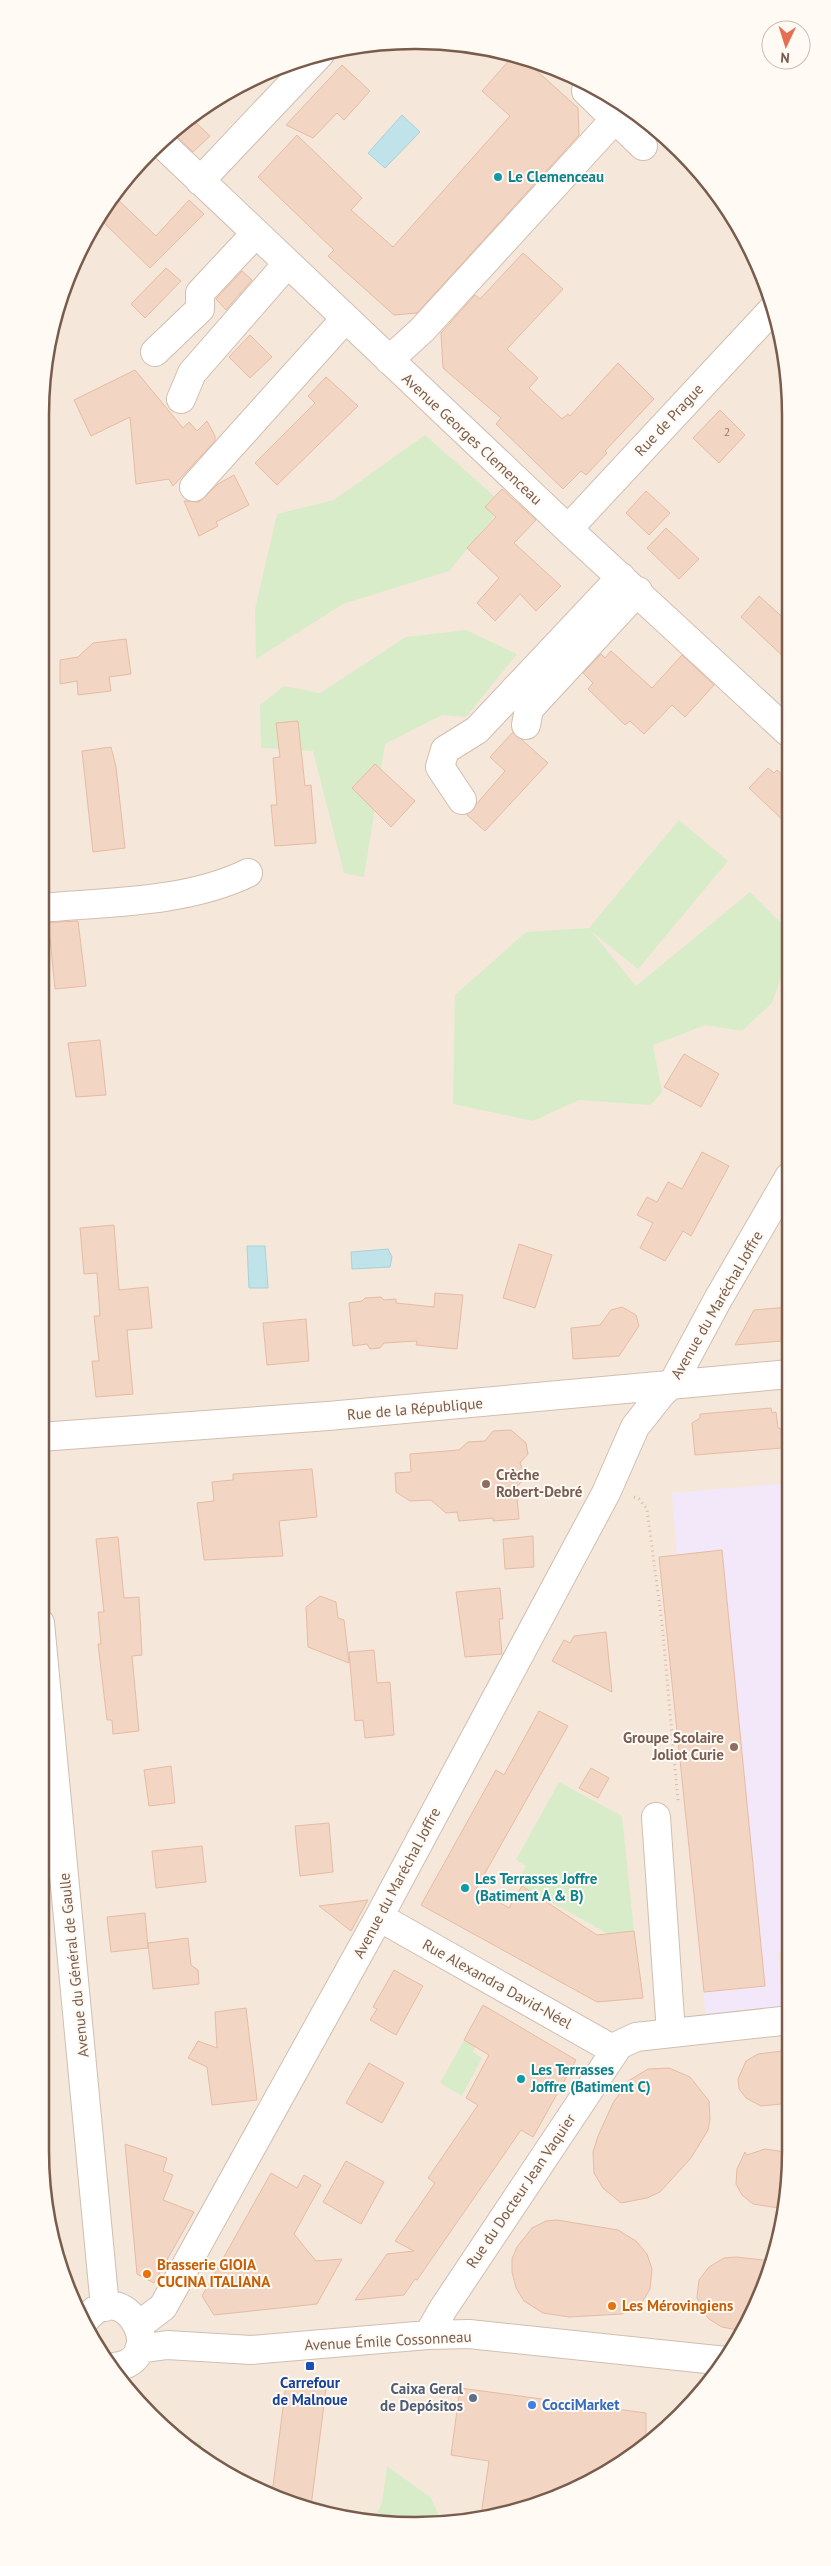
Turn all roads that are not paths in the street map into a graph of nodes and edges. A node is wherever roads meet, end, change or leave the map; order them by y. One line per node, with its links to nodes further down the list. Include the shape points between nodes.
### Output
1 (310, 64): 6 (street)
2 (586, 91): 3 (street)
3 (615, 119): 4 (street); 12 (street, via 422,330)
4 (643, 146)
5 (166, 147): 6 (street, Avenue Georges Clemenceau)
6 (200, 181): 7 (street, Avenue Georges Clemenceau)
7 (256, 234): 8 (street, Avenue Georges Clemenceau); 11 (street, via 200,293 200,308)
8 (287, 264): 10 (street, Avenue Georges Clemenceau); 13 (street, via 192,373)
9 (768, 314): 15 (street, Rue de Prague)
10 (345, 319): 12 (street, Avenue Georges Clemenceau); 14 (street)
11 (155, 352)
12 (389, 360): 15 (street, Avenue Georges Clemenceau)
13 (181, 398)
14 (194, 487)
15 (568, 529): 16 (street, Avenue Georges Clemenceau)
16 (629, 584): 17 (street, via 529,709); 18 (street, Avenue Georges Clemenceau); 19 (street, via 477,730 446,750 440,767)
17 (526, 725)
18 (782, 726)
19 (462, 800)
20 (248, 872): 21 (street, via 224,884 191,893)
21 (49, 907)
22 (782, 1189): 24 (street, Avenue du Maréchal Joffre)
23 (782, 1375): 24 (street, Rue de la République)
24 (673, 1383): 25 (street, Rue de la République); 26 (street, Avenue du Maréchal Joffre)
25 (603, 1392): 26 (street, via 621,1407); 27 (street, Rue de la République)
26 (634, 1427): 30 (street, Avenue du Maréchal Joffre, via 606,1493)
27 (49, 1436)
28 (49, 1736): 34 (street, Avenue du Général de Gaulle)
29 (656, 1817): 32 (street)
30 (379, 1917): 33 (street, Rue Alexandra David-Néel); 36 (street, Avenue du Maréchal Joffre, via 163,2307)
31 (782, 2012): 32 (street, Rue du Docteur Jean Vaquier)
32 (671, 2033): 33 (street, Rue du Docteur Jean Vaquier, via 630,2039)
33 (614, 2050): 35 (street, Rue du Docteur Jean Vaquier)
34 (95, 2313): 36 (street, via 125,2310)
35 (428, 2335): 36 (street, Avenue Émile Cossonneau, via 252,2350 167,2345); 37 (street, Avenue Émile Cossonneau, via 469,2334)
36 (139, 2337): 38 (street, Avenue du Maréchal Joffre, via 128,2363)
37 (716, 2360)
38 (119, 2366)

